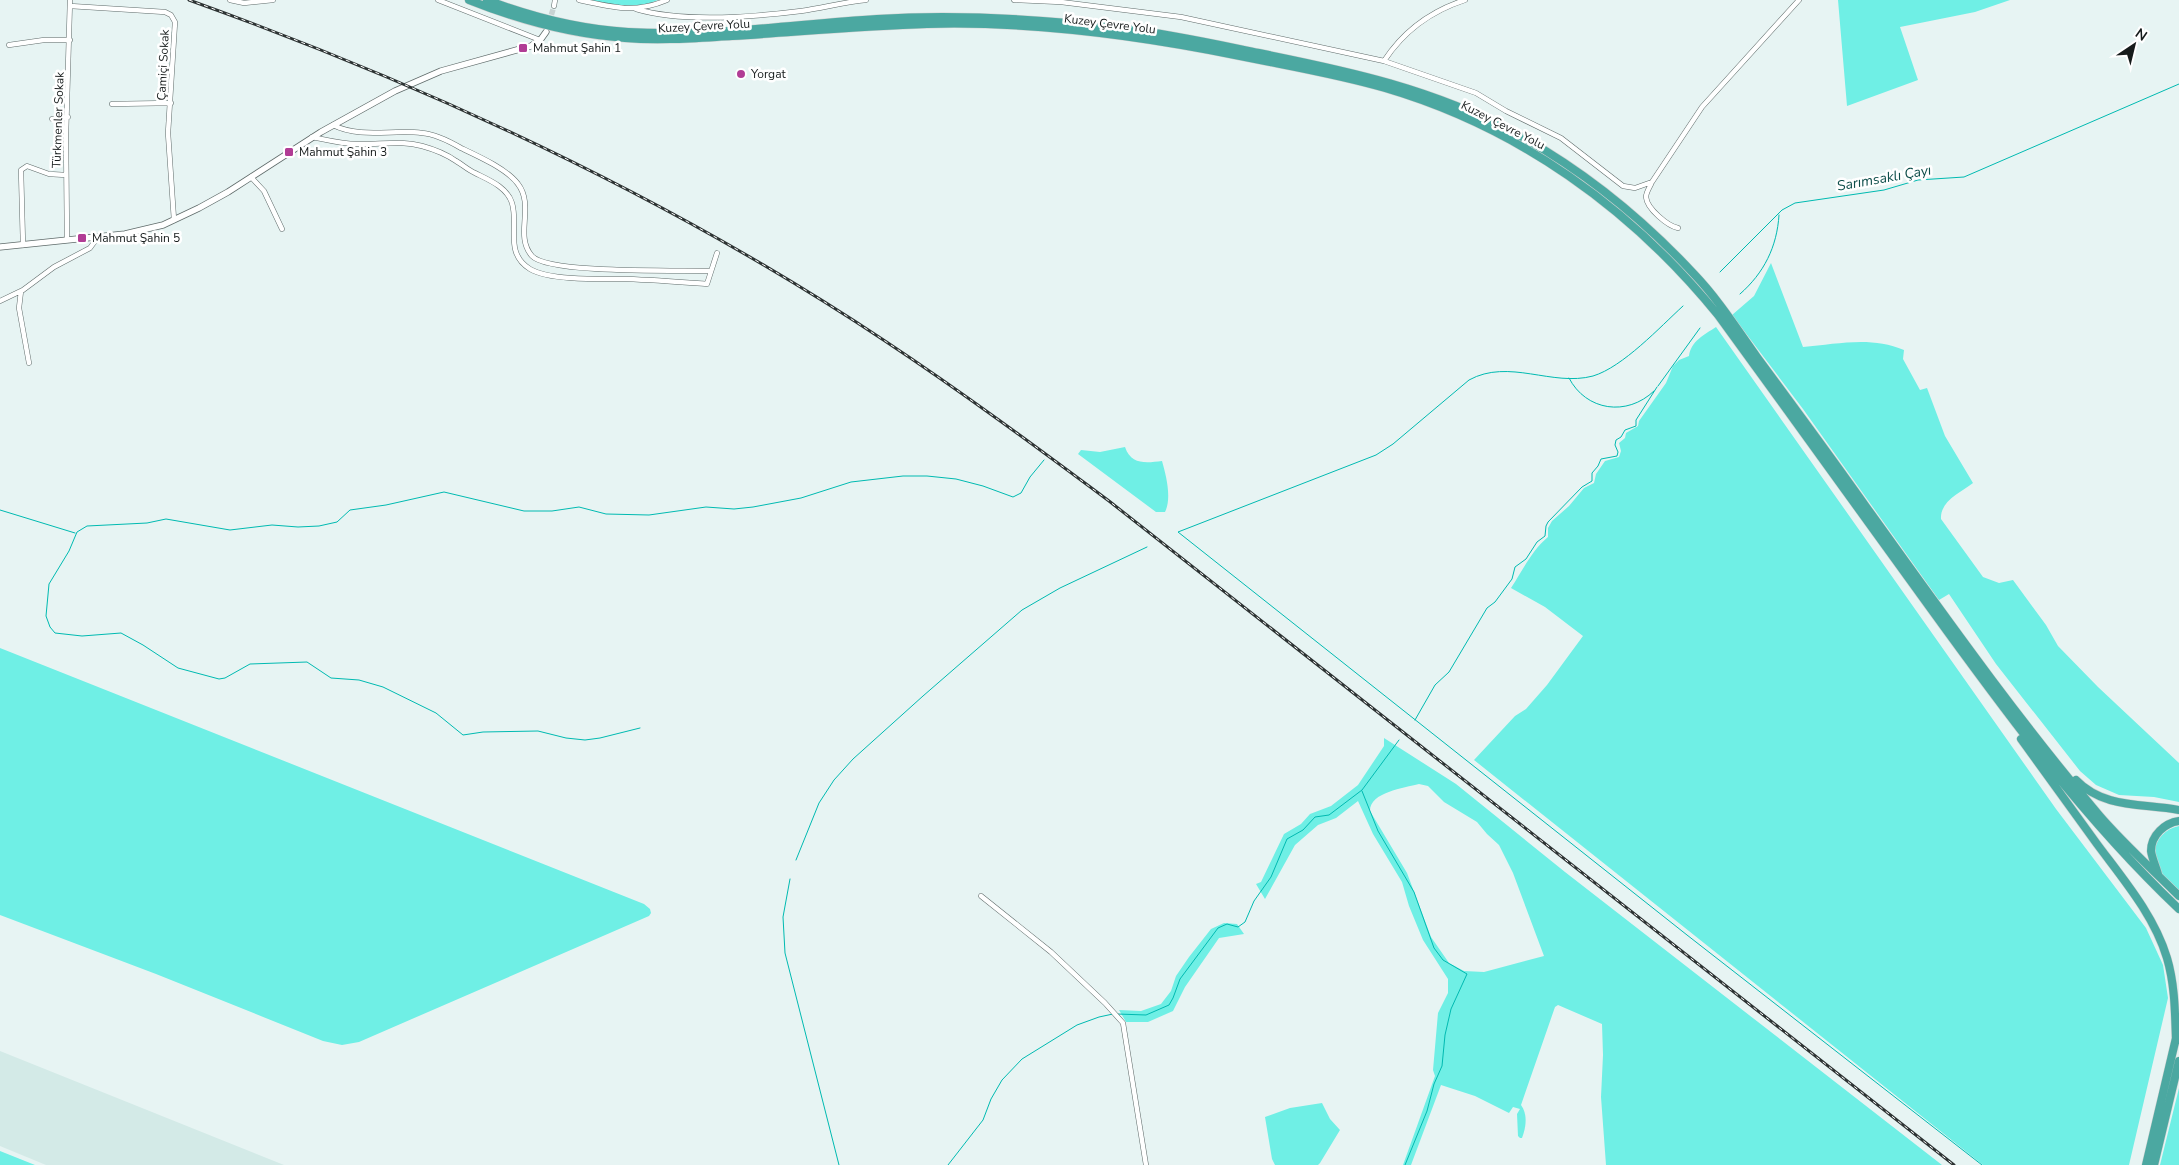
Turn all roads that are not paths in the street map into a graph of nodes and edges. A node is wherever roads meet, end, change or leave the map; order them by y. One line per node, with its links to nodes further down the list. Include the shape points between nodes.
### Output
1 (70, 0): 14 (street, Türkmenler Sokak)
2 (230, 0): 3 (street, via 244,3)
3 (273, 0)
4 (438, 0): 19 (street)
5 (469, 0): 40 (highway, Kuzey Çevre Yolu, via 541,25 626,38 686,39 927,24 1017,26 1142,38 1339,76 1427,101 1524,146 1610,205)
6 (487, 0): 40 (highway, Kuzey Çevre Yolu, via 550,20 626,32 686,32 927,17 1054,21 1143,31 1339,69 1430,95 1518,135 1596,186 1644,226)
7 (555, 0): 15 (street)
8 (579, 0): 16 (street)
9 (667, 0): 16 (street)
10 (866, 0): 16 (street, via 802,11 737,16 654,14)
11 (1014, 0): 21 (street, via 1061,2 1180,16)
12 (1465, 0): 21 (street, via 1418,24)
13 (1799, 0): 30 (street, via 1702,107)
14 (70, 6): 18 (street, Türkmenler Sokak); 22 (street, Çamiçi Sokak, via 171,14 175,22)
15 (554, 6)
16 (636, 9)
17 (546, 32): 19 (street)
18 (70, 40): 20 (street); 24 (street, Türkmenler Sokak)
19 (540, 40): 26 (street, via 527,47 426,77)
20 (9, 45)
21 (1384, 61): 30 (street, via 1482,96 1561,138 1623,186 1635,188)
22 (171, 103): 23 (street); 31 (street, Çamiçi Sokak, via 168,133)
23 (112, 104)
24 (68, 117): 25 (street); 28 (street, Türkmenler Sokak)
25 (52, 119)
26 (333, 125): 27 (street); 39 (street, via 357,132 432,134 510,176 519,185 525,199 526,247 540,262 574,267)
27 (312, 137): 29 (street); 39 (street, via 349,144 419,145 448,156 491,181 510,196 516,252 522,263 536,272 598,281 626,279 707,284)
28 (66, 174): 35 (street, Türkmenler Sokak); 36 (street, via 49,174 27,166 21,170)
29 (251, 177): 31 (street); 33 (street, via 264,191)
30 (1652, 182): 32 (street, via 1646,196 1648,204 1666,223)
31 (174, 220): 34 (street, via 144,230)
32 (1678, 228)
33 (282, 229)
34 (98, 237): 35 (street); 41 (street, via 90,248 54,267)
35 (67, 240): 36 (street)
36 (23, 245): 37 (street)
37 (0, 247)
38 (717, 253): 39 (street)
39 (711, 271)
40 (1693, 277): 44 (highway)
41 (21, 291): 42 (street); 43 (street, via 19,308)
42 (0, 301)
43 (29, 362)
44 (1861, 505): 45 (highway); 46 (highway)
45 (1965, 656): 52 (highway, via 2071,794); 54 (highway, via 2154,927 2170,972)
46 (2043, 745): 47 (highway, via 2079,783 2097,795 2129,806); 49 (highway, via 2102,818)
47 (2179, 810)
48 (2179, 821): 49 (highway, via 2162,828 2152,842 2151,853)
49 (2159, 876): 51 (highway)
50 (981, 896): 56 (street, via 1046,947 1123,1023)
51 (2179, 896)
52 (2179, 909)
53 (2179, 1027): 54 (highway)
54 (2176, 1041): 57 (highway)
55 (2179, 1061): 58 (highway)
56 (1146, 1165)
57 (2146, 1165)
58 (2154, 1165)

